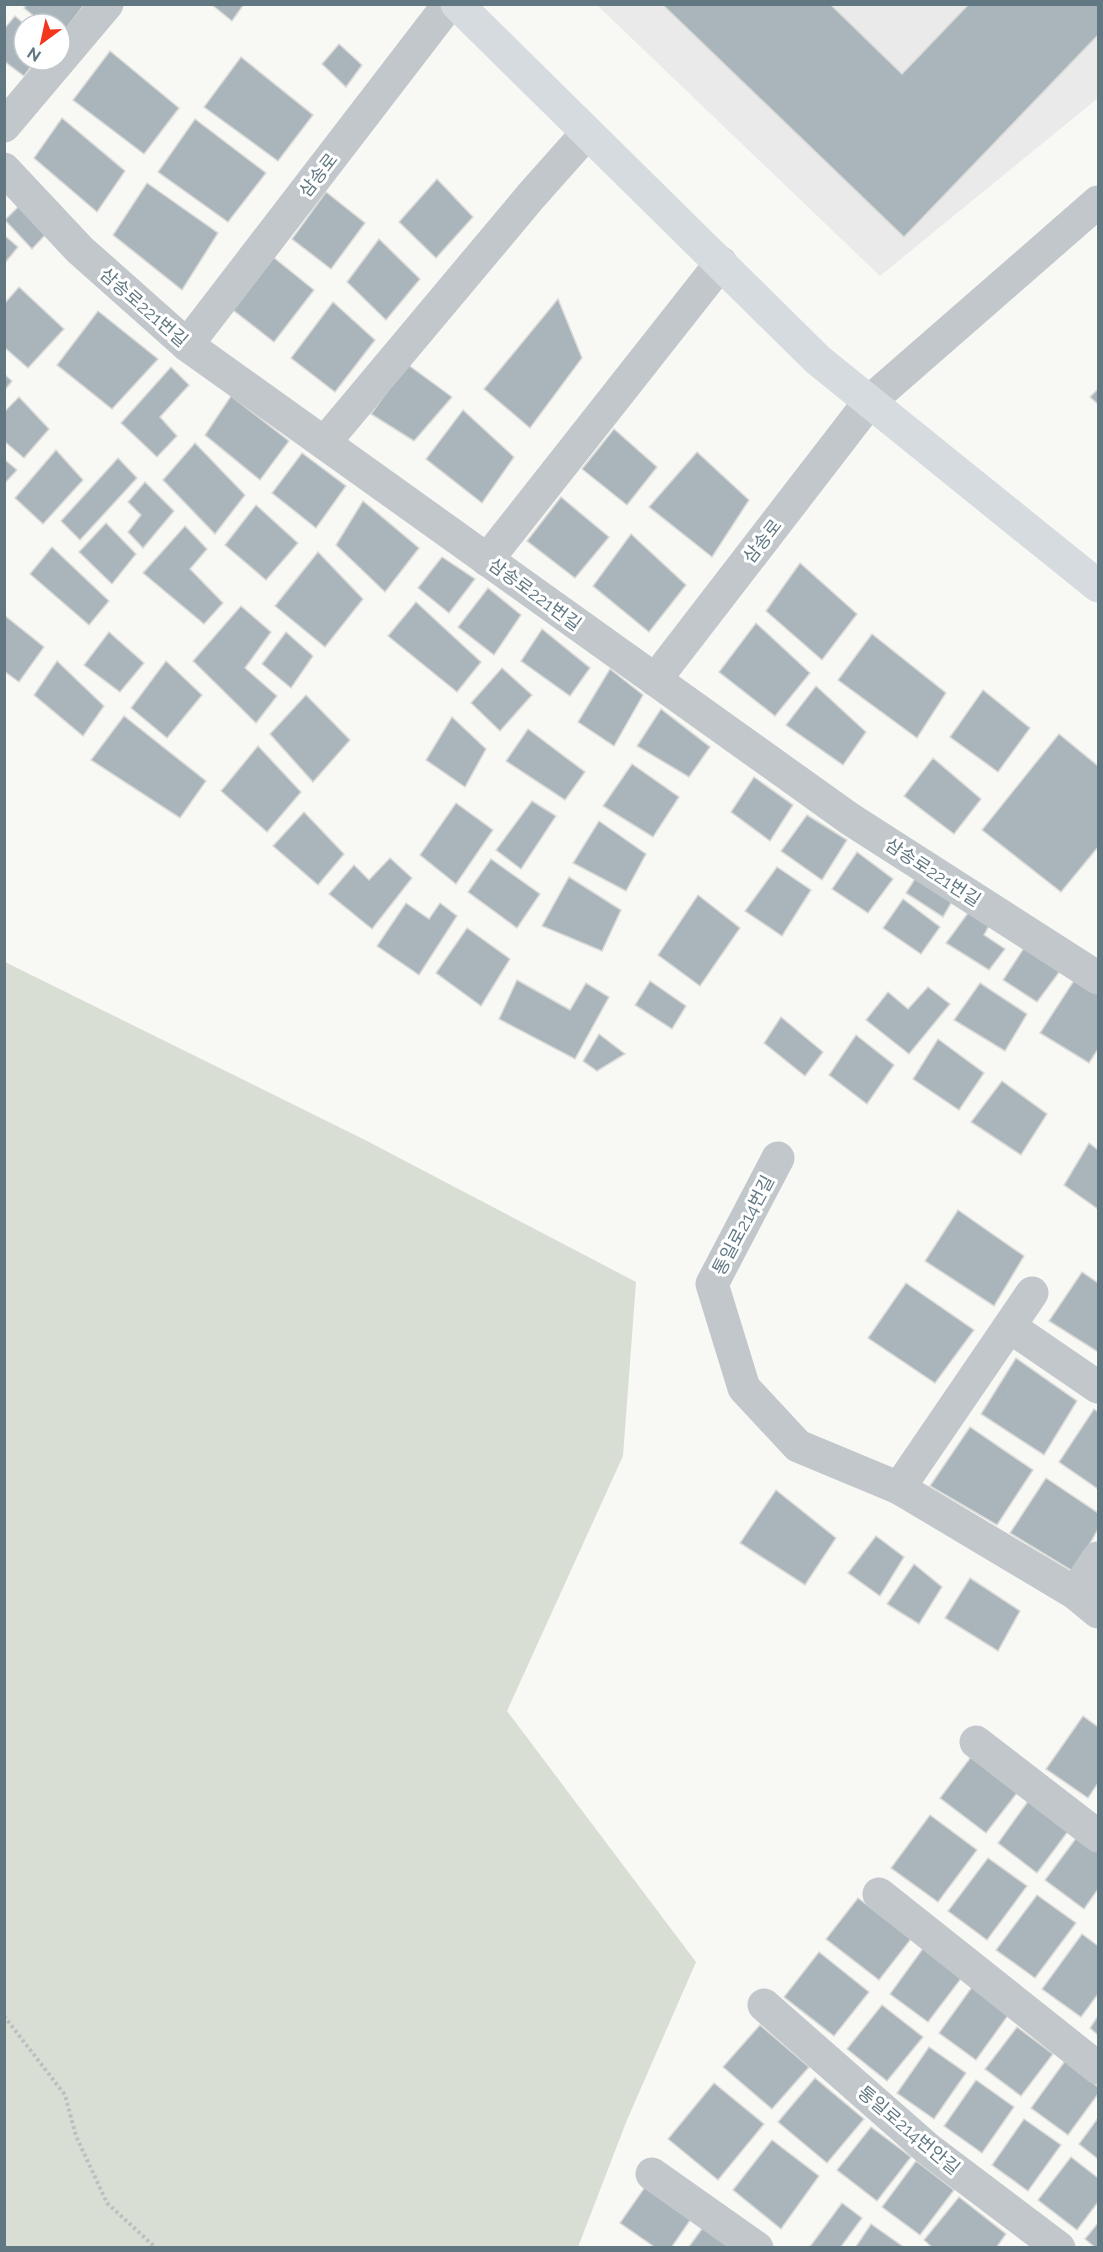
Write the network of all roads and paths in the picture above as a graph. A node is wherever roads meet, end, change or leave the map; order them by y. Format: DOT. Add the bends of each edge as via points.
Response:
graph roads {
  1 [pos="107,4"];
  2 [pos="449,4"];
  3 [pos="457,4"];
  4 [pos="4,126"];
  5 [pos="587,133"];
  6 [pos="8,181"];
  7 [pos="1098,202"];
  8 [pos="721,263"];
  9 [pos="187,345"];
  10 [pos="870,401"];
  11 [pos="325,442"];
  12 [pos="487,560"];
  13 [pos="1098,586"];
  14 [pos="655,680"];
  15 [pos="1098,978"];
  16 [pos="778,1158"];
  17 [pos="1032,1293"];
  18 [pos="1010,1327"];
  19 [pos="1098,1387"];
  20 [pos="899,1488"];
  21 [pos="1098,1558"];
  22 [pos="1087,1603"];
  23 [pos="976,1742"];
  24 [pos="1098,1836"];
  25 [pos="879,1894"];
  26 [pos="764,2005"];
  27 [pos="4,2016"];
  28 [pos="1098,2068"];
  29 [pos="652,2174"];
  30 [pos="156,2247"];
  31 [pos="757,2247"];
  32 [pos="1059,2247"];
  1 -- 4 [label="street"];
  2 -- 9 [label="street, 삼송로"];
  3 -- 5 [label="main road"];
  5 -- 8 [label="main road"];
  5 -- 11 [label="street"];
  6 -- 9 [label="street, 삼송로221번길"];
  7 -- 10 [label="street, 삼송로"];
  8 -- 10 [label="main road" via="818,360"];
  8 -- 12 [label="street"];
  9 -- 11 [label="street, 삼송로221번길"];
  10 -- 13 [label="main road"];
  10 -- 14 [label="street, 삼송로"];
  11 -- 12 [label="street, 삼송로221번길"];
  12 -- 14 [label="street, 삼송로221번길"];
  14 -- 15 [label="street, 삼송로221번길" via="850,819"];
  16 -- 20 [label="street, 통일로214번길" via="712,1284 744,1388 798,1446"];
  17 -- 18 [label="street"];
  18 -- 19 [label="street"];
  18 -- 20 [label="street"];
  20 -- 22 [label="street, 통일로214번길"];
  21 -- 22 [label="street"];
  23 -- 24 [label="street"];
  25 -- 28 [label="street"];
  26 -- 32 [label="street, 통일로214번안길" via="928,2149"];
  27 -- 30 [label="path" via="65,2094 76,2136 107,2203"];
  29 -- 31 [label="street"];
}
